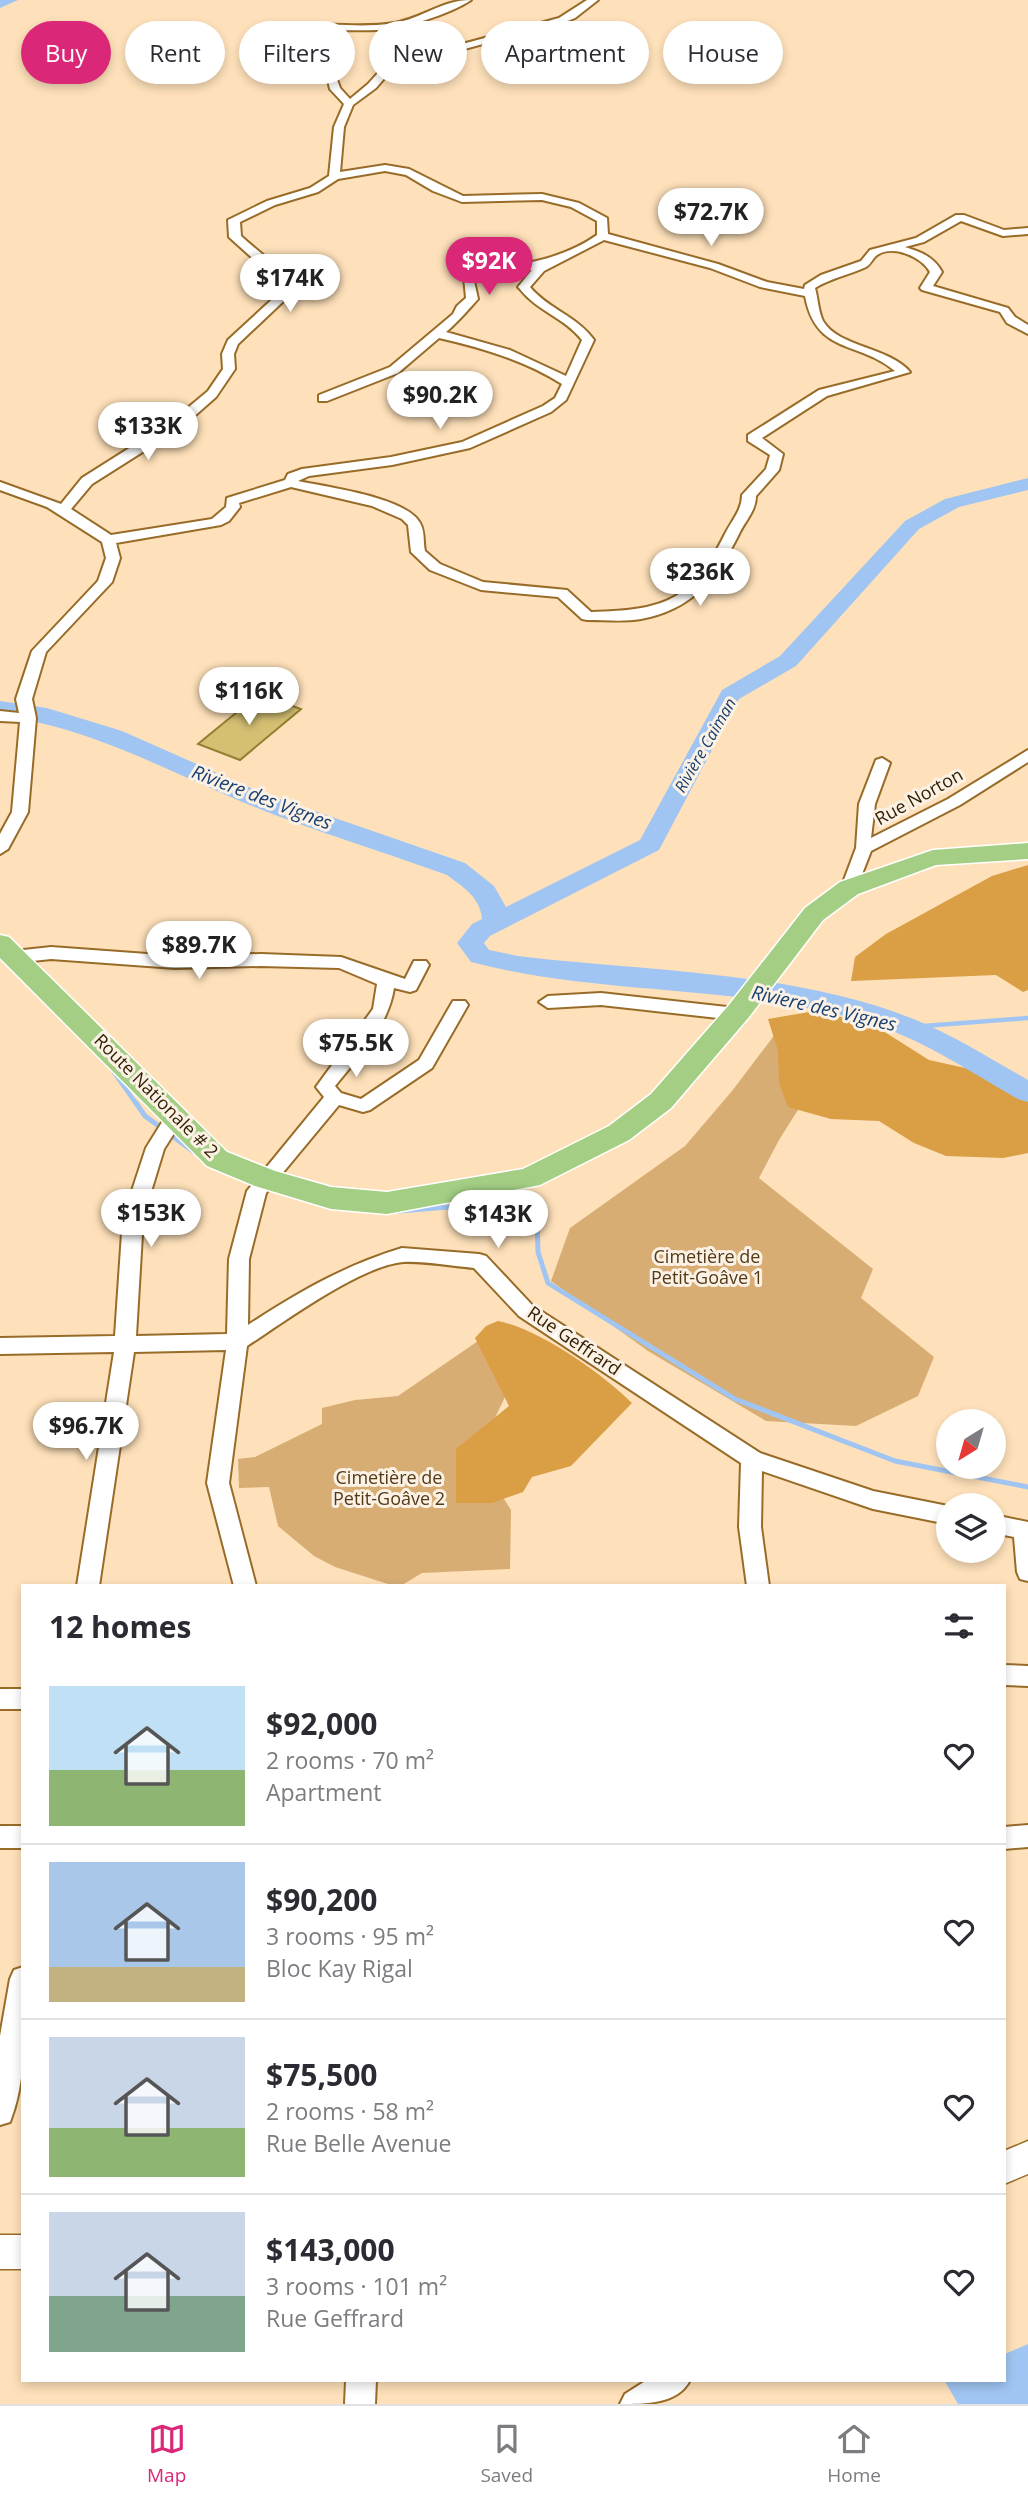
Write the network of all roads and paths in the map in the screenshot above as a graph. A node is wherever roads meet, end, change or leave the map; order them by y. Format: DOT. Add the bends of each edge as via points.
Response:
graph roads {
  1 [pos="466,0"];
  2 [pos="593,0"];
  3 [pos="349,104"];
  4 [pos="334,177"];
  5 [pos="1028,231"];
  6 [pos="602,236"];
  7 [pos="893,247"];
  8 [pos="542,265"];
  9 [pos="811,294"];
  10 [pos="1028,330"];
  11 [pos="438,334"];
  12 [pos="569,383"];
  13 [pos="323,398"];
  14 [pos="290,483"];
  15 [pos="0,486"];
  16 [pos="63,510"];
  17 [pos="108,540"];
  18 [pos="23,699"];
  19 [pos="0,716"];
  20 [pos="28,718"];
  21 [pos="1028,755"];
  22 [pos="882,763"];
  23 [pos="864,848"];
  24 [pos="0,849"];
  25 [pos="1028,851"];
  26 [pos="849,888"];
  27 [pos="7,950"];
  28 [pos="420,965"];
  29 [pos="386,981"];
  30 [pos="548,1002"];
  31 [pos="459,1005"];
  32 [pos="737,1013"];
  33 [pos="335,1097"];
  34 [pos="176,1116"];
  35 [pos="261,1185"];
  36 [pos="237,1342"];
  37 [pos="125,1345"];
  38 [pos="0,1346"];
  39 [pos="752,1459"];
  40 [pos="936,1513"];
  41 [pos="1006,1527"];
  42 [pos="1026,1531"];
  43 [pos="1028,1572"];
  44 [pos="88,1584"];
  45 [pos="244,1584"];
  46 [pos="758,1584"];
  47 [pos="1006,1675"];
  48 [pos="1028,1676"];
  49 [pos="0,1699"];
  50 [pos="21,1699"];
  51 [pos="1028,1836"];
  52 [pos="0,1837"];
  53 [pos="21,1837"];
  54 [pos="1006,1838"];
  55 [pos="21,1991"];
  56 [pos="0,2112"];
  57 [pos="1028,2157"];
  58 [pos="1006,2167"];
  59 [pos="0,2252"];
  60 [pos="21,2252"];
  61 [pos="360,2382"];
  62 [pos="672,2382"];
  63 [pos="360,2404"];
  64 [pos="635,2404"];
  1 -- 3 [label="street" via="390,27 314,25 271,43 271,52 282,61 331,73 335,89"];
  2 -- 3 [label="street" via="562,20 443,52 429,60 390,65"];
  3 -- 4 [label="street" via="339,127"];
  4 -- 6 [label="street" via="385,168 409,172 462,199 542,197 575,205 603,220"];
  4 -- 16 [label="street" via="314,190 234,220 235,237 276,273 285,295 232,343 229,369 212,394 177,424 87,481"];
  5 -- 7 [label="street" via="1003,233 960,217 920,240"];
  6 -- 8 [label="street" via="587,248"];
  6 -- 9 [label="street" via="764,285"];
  7 -- 9 [label="street" via="815,282 809,287"];
  7 -- 10 [label="street" via="934,266 936,272 926,288 1004,310"];
  8 -- 11 [label="street" via="468,279 472,299"];
  8 -- 12 [label="street" via="524,287 533,300 569,320 588,340"];
  9 -- 14 [label="street" via="816,318 826,331 904,372 823,393 753,438 778,454 772,470 749,495 749,507 720,558 685,599 640,615 587,616 562,593 503,589 435,567 418,552 414,524 405,514"];
  11 -- 12 [label="street" via="528,361"];
  11 -- 13 [label="street" via="394,370"];
  12 -- 14 [label="street" via="547,410 466,445 360,467 307,472"];
  14 -- 17 [label="street" via="232,501 233,507 216,522"];
  15 -- 16 [label="street"];
  16 -- 17 [label="street"];
  17 -- 18 [label="street" via="113,558 105,582 39,651"];
  18 -- 20 [label="street"];
  19 -- 20 [label="street"];
  20 -- 24 [label="street" via="20,812"];
  21 -- 23 [label="street, Rue Norton" via="954,802"];
  22 -- 23 [label="street" via="867,803"];
  23 -- 26 [label="street, Rue Norton"];
  25 -- 26 [label="main road" via="933,858"];
  26 -- 32 [label="main road, Route Nationale # 2" via="814,914"];
  27 -- 29 [label="street" via="175,962 341,963"];
  27 -- 34 [label="main road, Route Nationale # 2"];
  28 -- 29 [label="street" via="410,986"];
  29 -- 33 [label="street" via="382,1009 325,1087"];
  30 -- 32 [label="street" via="601,999"];
  31 -- 33 [label="street" via="426,1064 363,1106"];
  32 -- 35 [label="main road, Route Nationale # 2" via="661,1101 619,1133 530,1178 387,1203"];
  33 -- 35 [label="street"];
  34 -- 35 [label="main road, Route Nationale # 2" via="217,1159"];
  34 -- 37 [label="street" via="155,1148 133,1218"];
  35 -- 36 [label="street" via="239,1259"];
  36 -- 37 [label="street"];
  36 -- 39 [label="street, Rue Geffrard" via="319,1289 365,1267 402,1255 479,1261 526,1311"];
  36 -- 45 [label="street" via="218,1483"];
  37 -- 38 [label="street"];
  37 -- 44 [label="street"];
  39 -- 40 [label="street, Rue Geffrard" via="873,1500"];
  39 -- 46 [label="street" via="750,1527"];
  41 -- 42 [label="street"];
  42 -- 43 [label="street"];
  47 -- 48 [label="street"];
  49 -- 50 [label="street"];
  51 -- 54 [label="street"];
  52 -- 53 [label="street"];
  55 -- 56 [label="street"];
  57 -- 58 [label="street"];
  59 -- 60 [label="street"];
  61 -- 63 [label="street"];
  62 -- 64 [label="street"];
}
